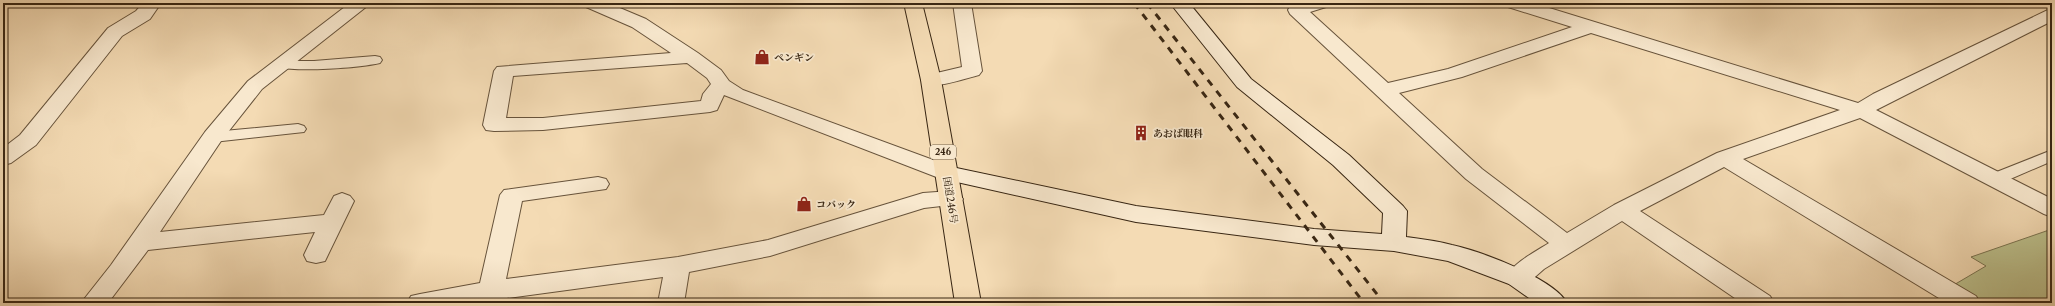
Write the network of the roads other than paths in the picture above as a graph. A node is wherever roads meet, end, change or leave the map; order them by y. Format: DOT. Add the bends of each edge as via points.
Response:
graph roads {
  1 [pos="152,3"];
  2 [pos="362,3"];
  3 [pos="592,3"];
  4 [pos="913,3"];
  5 [pos="962,3"];
  6 [pos="1179,3"];
  7 [pos="1320,3"];
  8 [pos="1514,3"];
  9 [pos="2052,14"];
  10 [pos="1590,27"];
  11 [pos="690,57"];
  12 [pos="375,60"];
  13 [pos="283,64"];
  14 [pos="931,80"];
  15 [pos="72,85"];
  16 [pos="722,85"];
  17 [pos="47,88"];
  18 [pos="1385,90"];
  19 [pos="1861,110"];
  20 [pos="298,129"];
  21 [pos="213,137"];
  22 [pos="2052,156"];
  23 [pos="3,158"];
  24 [pos="1725,158"];
  25 [pos="947,173"];
  26 [pos="1995,179"];
  27 [pos="598,184"];
  28 [pos="951,199"];
  29 [pos="342,201"];
  30 [pos="2052,209"];
  31 [pos="1622,210"];
  32 [pos="331,222"];
  33 [pos="141,242"];
  34 [pos="1394,243"];
  35 [pos="1566,244"];
  36 [pos="316,255"];
  37 [pos="678,266"];
  38 [pos="1518,278"];
  39 [pos="491,290"];
  40 [pos="94,303"];
  41 [pos="420,303"];
  42 [pos="671,303"];
  43 [pos="968,303"];
  44 [pos="1554,303"];
  45 [pos="1761,303"];
  46 [pos="1967,303"];
  1 -- 15 [label="street" via="143,15 115,32"];
  2 -- 13 [label="street"];
  3 -- 11 [label="street" via="639,23"];
  4 -- 14 [label="highway, 国道246号 / 246"];
  5 -- 14 [label="street" via="972,71"];
  6 -- 34 [label="street" via="1244,83 1341,160 1395,211"];
  7 -- 18 [label="street" via="1297,10"];
  8 -- 10 [label="street"];
  9 -- 19 [label="street" via="1880,98"];
  10 -- 18 [label="street" via="1454,74"];
  10 -- 19 [label="street"];
  11 -- 16 [label="street" via="714,74"];
  11 -- 16 [label="street" via="504,70 494,125 543,124 710,106 713,94"];
  12 -- 13 [label="lane" via="314,65"];
  13 -- 21 [label="street" via="255,85"];
  14 -- 25 [label="highway, 国道246号 / 246"];
  15 -- 17 [label="street"];
  15 -- 23 [label="street" via="28,140"];
  16 -- 25 [label="street" via="736,94"];
  18 -- 35 [label="street" via="1474,174"];
  19 -- 24 [label="street"];
  19 -- 26 [label="street"];
  20 -- 21 [label="lane"];
  21 -- 33 [label="street"];
  22 -- 26 [label="lane"];
  24 -- 31 [label="street"];
  24 -- 46 [label="street"];
  25 -- 28 [label="highway, 国道246号 / 246"];
  25 -- 34 [label="street" via="1136,214 1314,237"];
  26 -- 30 [label="street"];
  27 -- 39 [label="street" via="514,187"];
  28 -- 37 [label="street" via="923,201 770,248"];
  28 -- 43 [label="highway, 国道246号 / 246"];
  29 -- 32 [label="street"];
  31 -- 35 [label="street"];
  31 -- 45 [label="street"];
  32 -- 33 [label="street"];
  32 -- 36 [label="street"];
  33 -- 40 [label="street"];
  34 -- 38 [label="street" via="1452,253"];
  35 -- 38 [label="street" via="1535,263"];
  37 -- 39 [label="street"];
  37 -- 42 [label="street"];
  38 -- 44 [label="street"];
  39 -- 41 [label="street"];
}
